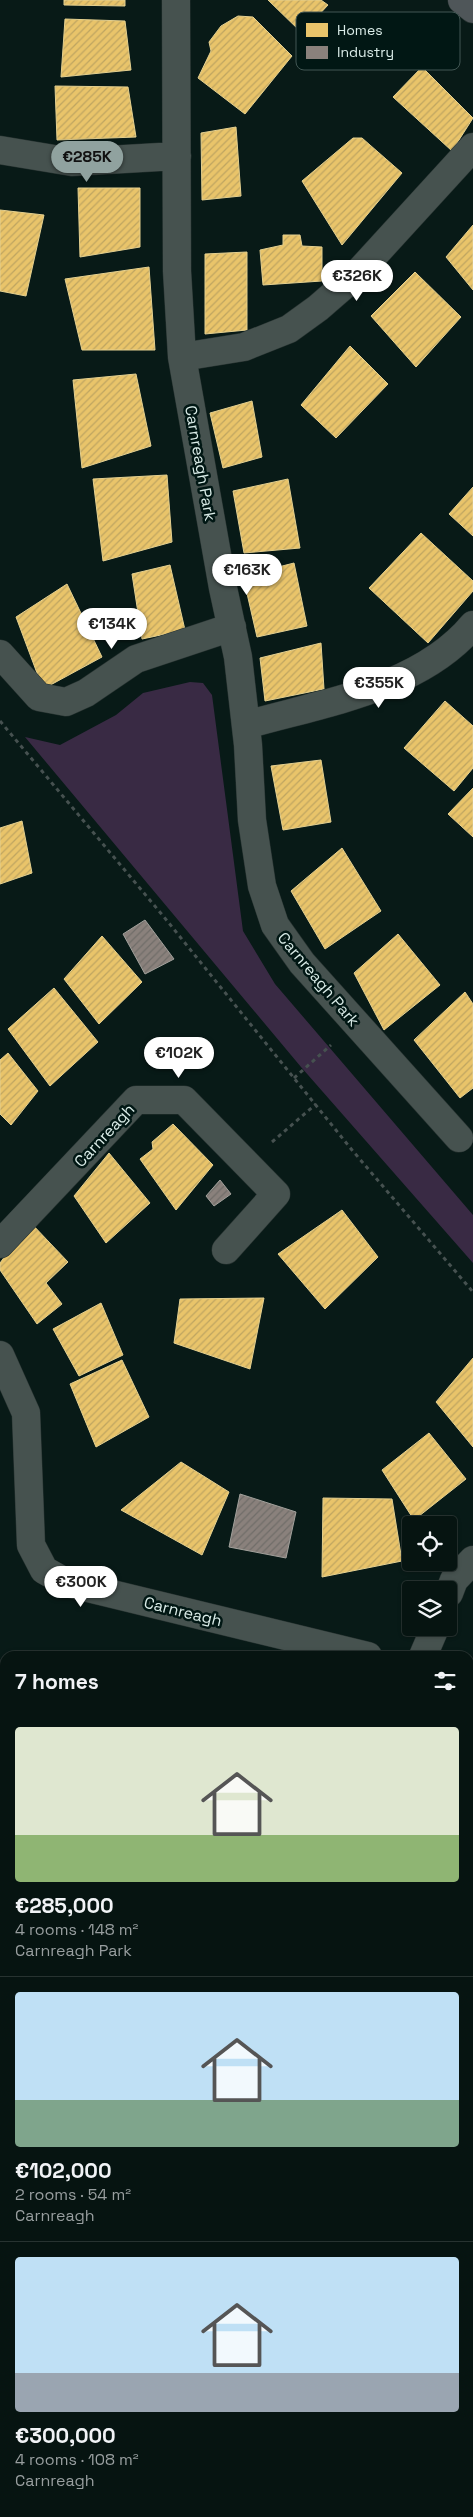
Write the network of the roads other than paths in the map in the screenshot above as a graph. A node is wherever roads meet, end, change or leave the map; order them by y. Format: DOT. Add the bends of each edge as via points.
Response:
graph roads {
  1 [pos="176,0"];
  2 [pos="462,0"];
  3 [pos="473,9"];
  4 [pos="473,147"];
  5 [pos="0,150"];
  6 [pos="177,156"];
  7 [pos="182,357"];
  8 [pos="232,627"];
  9 [pos="470,634"];
  10 [pos="0,654"];
  11 [pos="246,726"];
  12 [pos="459,1138"];
  13 [pos="0,1244"];
  14 [pos="226,1250"];
  15 [pos="0,1355"];
  16 [pos="473,1560"];
  17 [pos="454,1581"];
  18 [pos="432,1636"];
  19 [pos="347,1651"];
  20 [pos="425,1651"];
  1 -- 6 [label="street, Carnreagh Park"];
  2 -- 3 [label="main road"];
  4 -- 7 [label="street" via="356,275 318,308 288,329 244,347"];
  5 -- 6 [label="street" via="72,162"];
  6 -- 7 [label="street, Carnreagh Park" via="177,271"];
  7 -- 8 [label="street, Carnreagh Park"];
  8 -- 10 [label="street" via="136,659 86,693 66,702 39,697"];
  8 -- 11 [label="street, Carnreagh Park"];
  9 -- 11 [label="street" via="389,684"];
  11 -- 12 [label="street, Carnreagh Park" via="252,820 262,886 275,925 302,963"];
  13 -- 14 [label="street, Carnreagh" via="136,1100 184,1100 276,1194"];
  15 -- 19 [label="street, Carnreagh" via="26,1413 31,1545 44,1570 66,1583"];
  16 -- 17 [label="street"];
  18 -- 20 [label="street"];
}
